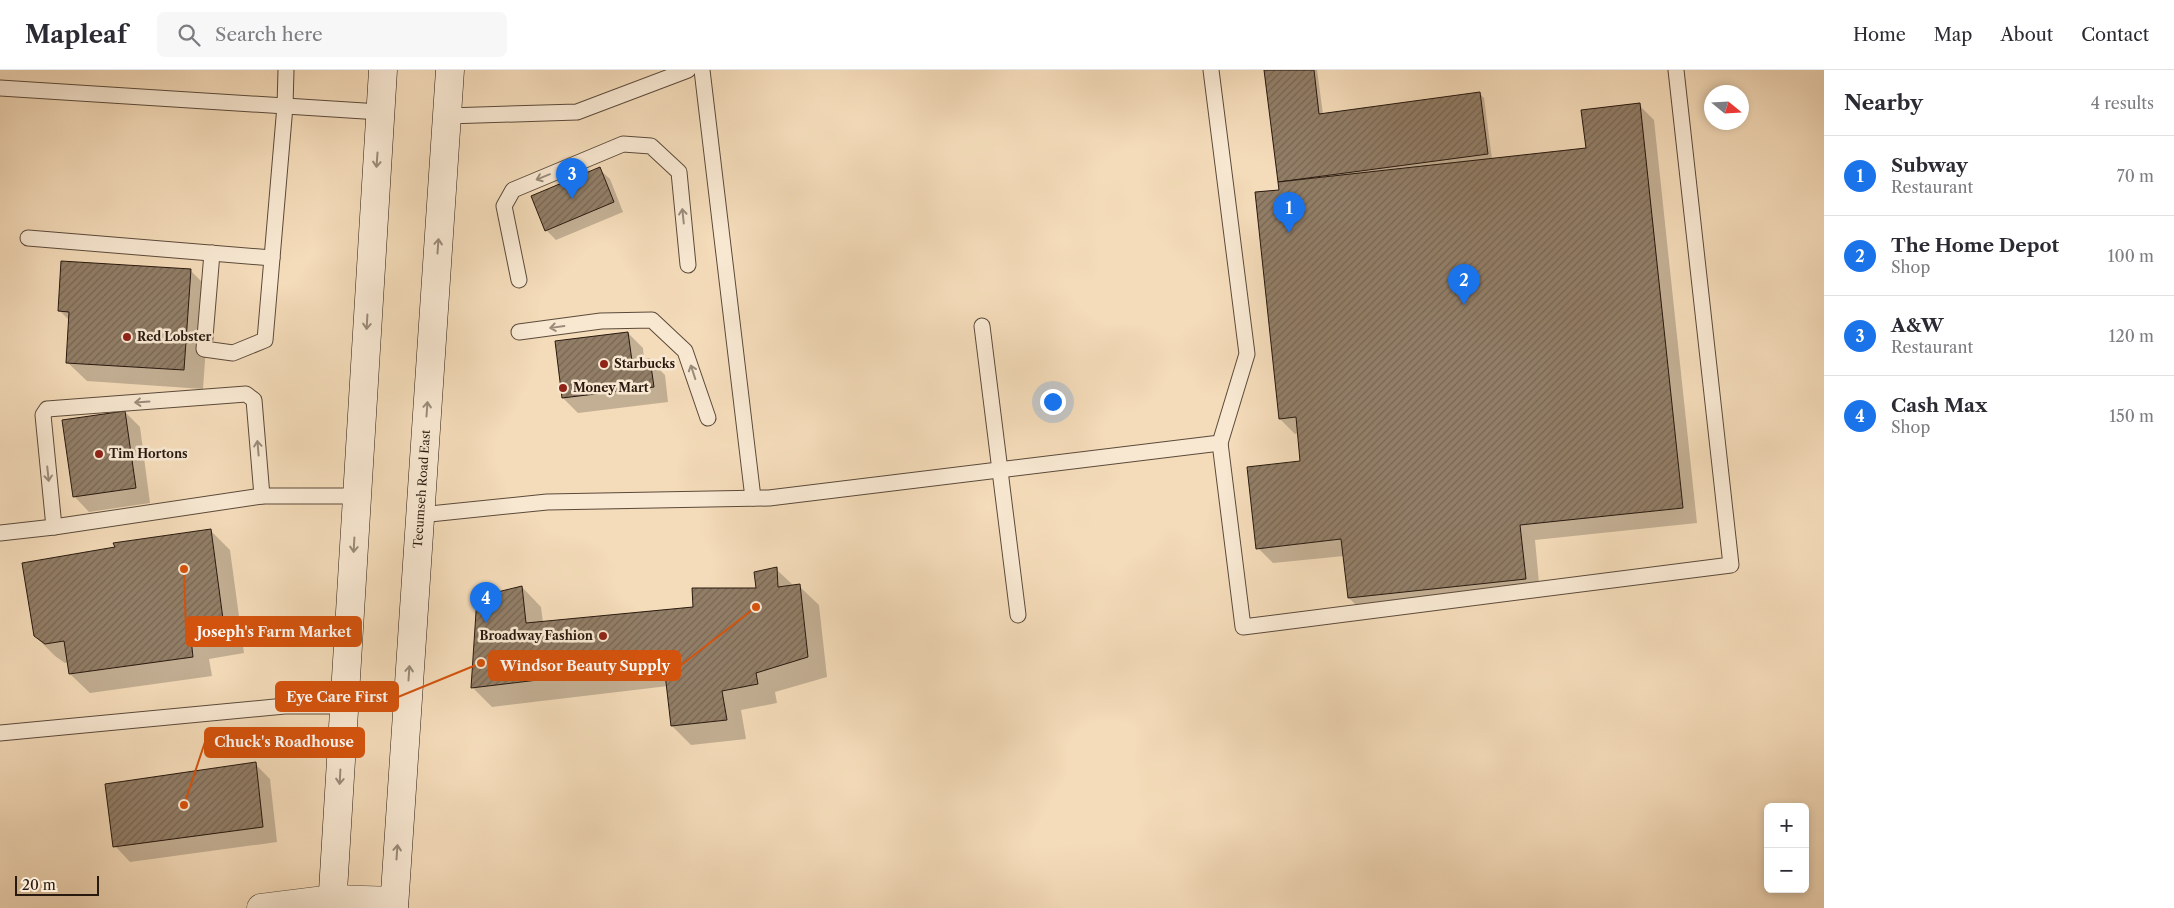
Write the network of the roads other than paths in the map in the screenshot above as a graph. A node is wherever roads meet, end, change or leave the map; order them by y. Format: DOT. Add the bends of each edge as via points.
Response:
graph roads {
  1 [pos="286,70"];
  2 [pos="383,70"];
  3 [pos="450,70"];
  4 [pos="688,70"];
  5 [pos="702,70"];
  6 [pos="1210,70"];
  7 [pos="1676,70"];
  8 [pos="0,88"];
  9 [pos="285,106"];
  10 [pos="380,112"];
  11 [pos="447,116"];
  12 [pos="28,238"];
  13 [pos="212,253"];
  14 [pos="272,258"];
  15 [pos="688,265"];
  16 [pos="520,280"];
  17 [pos="982,326"];
  18 [pos="519,332"];
  19 [pos="708,418"];
  20 [pos="1220,443"];
  21 [pos="1000,470"];
  22 [pos="262,496"];
  23 [pos="357,496"];
  24 [pos="753,498"];
  25 [pos="420,515"];
  26 [pos="54,527"];
  27 [pos="0,533"];
  28 [pos="1018,615"];
  29 [pos="344,706"];
  30 [pos="0,733"];
  31 [pos="333,904"];
  32 [pos="394,904"];
  33 [pos="261,908"];
  1 -- 9 [label="lane"];
  2 -- 10 [label="main road"];
  3 -- 11 [label="main road, Tecumseh Road East"];
  4 -- 11 [label="lane" via="577,112"];
  5 -- 24 [label="lane"];
  6 -- 20 [label="lane" via="1247,354"];
  7 -- 20 [label="lane" via="1731,565 1243,627"];
  8 -- 9 [label="lane"];
  9 -- 10 [label="lane"];
  9 -- 14 [label="lane"];
  10 -- 23 [label="main road, one-way"];
  25 -- 11 [label="main road, Tecumseh Road East, one-way"];
  12 -- 13 [label="lane"];
  13 -- 14 [label="lane"];
  13 -- 14 [label="lane" via="204,349 232,353 265,340"];
  15 -- 16 [label="lane, one-way" via="678,172 651,146 623,144 513,190 504,206"];
  17 -- 21 [label="lane"];
  19 -- 18 [label="lane, one-way" via="686,350 652,320 601,321"];
  20 -- 21 [label="lane"];
  21 -- 24 [label="lane"];
  21 -- 28 [label="lane"];
  22 -- 23 [label="lane"];
  22 -- 26 [label="lane"];
  22 -- 26 [label="lane, one-way" via="254,400 246,394 47,409 42,415"];
  23 -- 29 [label="main road, one-way"];
  24 -- 25 [label="lane" via="547,502"];
  32 -- 25 [label="main road, Tecumseh Road East, one-way"];
  26 -- 27 [label="lane"];
  29 -- 30 [label="lane" via="285,706"];
  29 -- 31 [label="main road, one-way"];
  31 -- 32 [label="main road"];
  31 -- 33 [label="main road"];
}
